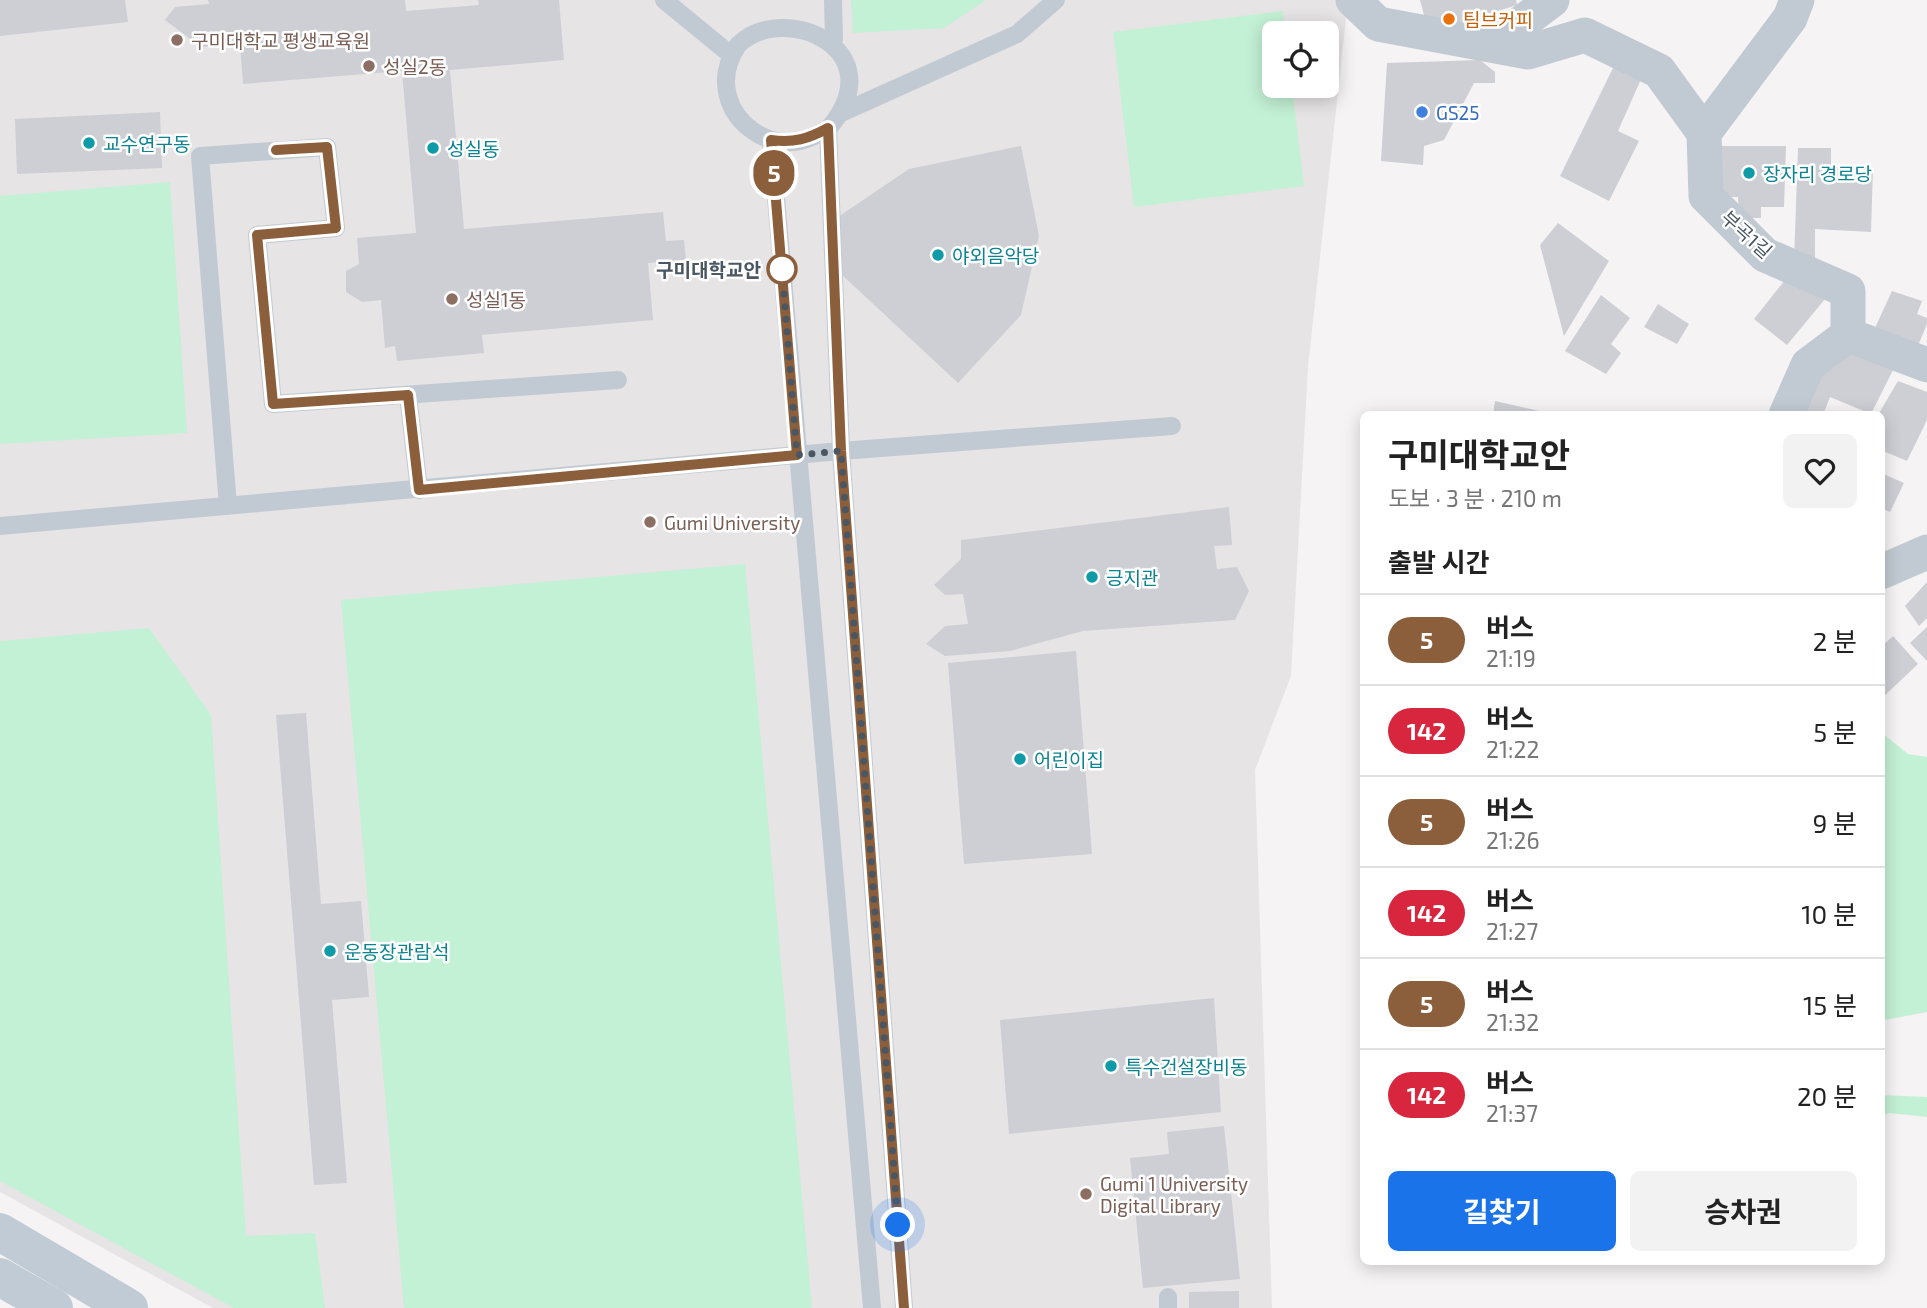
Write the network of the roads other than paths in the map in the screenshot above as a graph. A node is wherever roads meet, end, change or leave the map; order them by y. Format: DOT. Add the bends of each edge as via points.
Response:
graph roads {
  1 [pos="664,0"];
  2 [pos="833,0"];
  3 [pos="1056,0"];
  4 [pos="1353,0"];
  5 [pos="1552,0"];
  6 [pos="1797,0"];
  7 [pos="834,39"];
  8 [pos="1492,45"];
  9 [pos="731,55"];
  10 [pos="841,113"];
  11 [pos="828,128"];
  12 [pos="1704,133"];
  13 [pos="771,140"];
  14 [pos="1848,335"];
  15 [pos="1927,365"];
  16 [pos="618,380"];
  17 [pos="408,395"];
  18 [pos="1788,411"];
  19 [pos="1172,426"];
  20 [pos="841,451"];
  21 [pos="797,455"];
  22 [pos="419,490"];
  23 [pos="228,506"];
  24 [pos="0,526"];
  25 [pos="1927,552"];
  26 [pos="1885,570"];
  27 [pos="0,1232"];
  28 [pos="0,1277"];
  29 [pos="54,1308"];
  30 [pos="129,1308"];
  31 [pos="872,1308"];
  32 [pos="904,1308"];
  1 -- 9 [label="lane"];
  2 -- 7 [label="lane"];
  3 -- 10 [label="lane" via="1017,34"];
  4 -- 8 [label="street" via="1378,24"];
  5 -- 8 [label="street"];
  6 -- 12 [label="street" via="1790,18"];
  7 -- 9 [label="lane" via="800,20 780,20 760,25"];
  7 -- 10 [label="lane" via="850,75"];
  8 -- 12 [label="street" via="1528,52 1585,34 1658,71"];
  9 -- 13 [label="lane" via="728,97 737,116 752,131"];
  10 -- 11 [label="lane"];
  11 -- 13 [label="lane" via="791,142"];
  11 -- 20 [label="lane"];
  12 -- 14 [label="street, 부곡1길" via="1706,196 1765,255 1848,291"];
  13 -- 21 [label="lane"];
  14 -- 15 [label="street"];
  14 -- 18 [label="street" via="1808,365"];
  16 -- 17 [label="lane"];
  17 -- 22 [label="lane"];
  17 -- 23 [label="lane" via="273,404 257,235 336,228 327,147 200,156"];
  19 -- 20 [label="lane"];
  20 -- 21 [label="lane"];
  20 -- 32 [label="lane"];
  21 -- 22 [label="lane"];
  21 -- 31 [label="lane"];
  22 -- 23 [label="lane"];
  23 -- 24 [label="lane"];
  25 -- 26 [label="street"];
  27 -- 30 [label="main road"];
  28 -- 29 [label="main road"];
}
